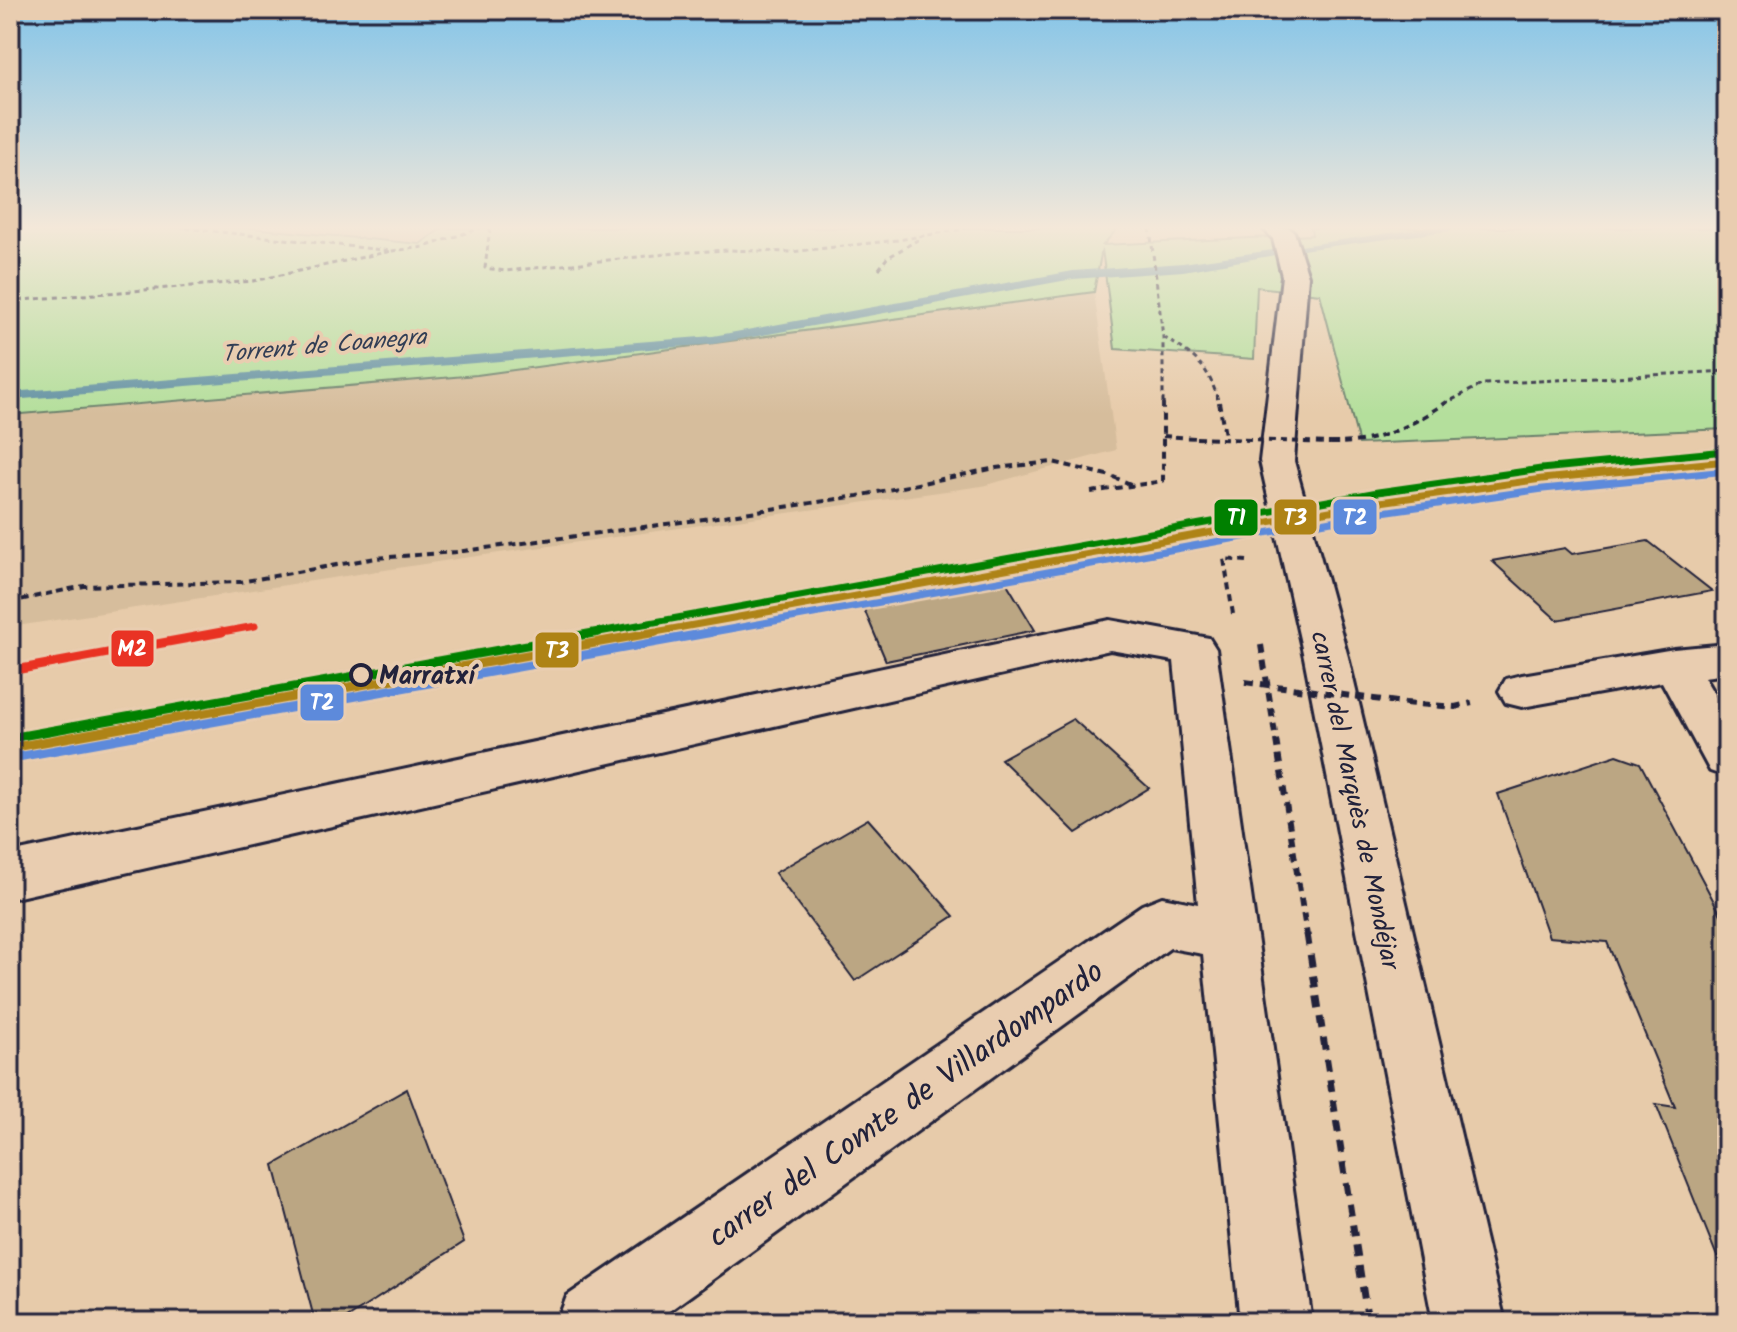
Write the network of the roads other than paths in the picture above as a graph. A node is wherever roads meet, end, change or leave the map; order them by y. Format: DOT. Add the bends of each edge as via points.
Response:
graph roads {
  1 [pos="1283,290"];
  2 [pos="1727,659"];
  3 [pos="1674,664"];
  4 [pos="1522,691"];
  5 [pos="1727,758"];
  6 [pos="10,876"];
  7 [pos="1227,934"];
  8 [pos="593,1322"];
  9 [pos="1276,1322"];
  10 [pos="1469,1322"];
  1 -- 10 [label="street, carrer del Marquès de Mondéjar" via="1277,461 1326,657"];
  2 -- 3 [label="street"];
  3 -- 4 [label="street"];
  3 -- 5 [label="street"];
  6 -- 7 [label="street" via="1110,635 1194,649"];
  7 -- 8 [label="street, carrer del Comte de Villardompardo" via="1162,922"];
  7 -- 9 [label="street"];
}
